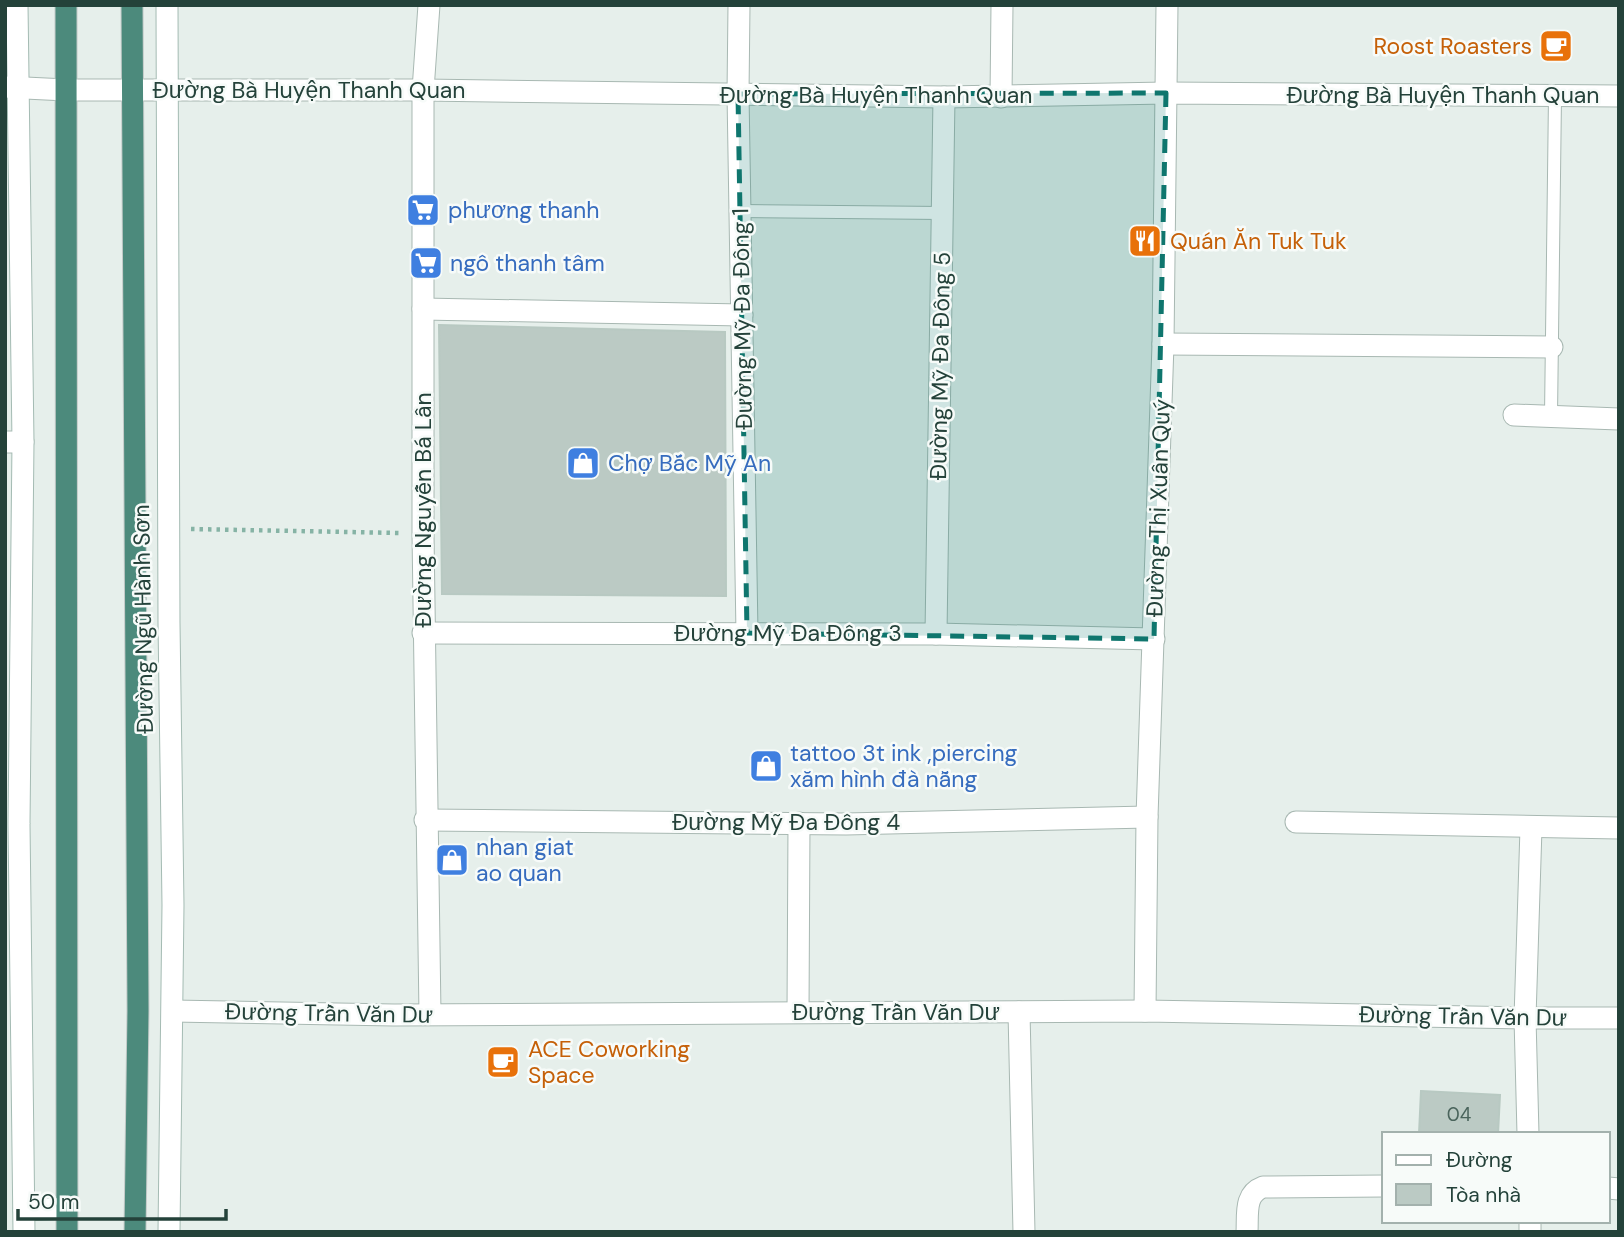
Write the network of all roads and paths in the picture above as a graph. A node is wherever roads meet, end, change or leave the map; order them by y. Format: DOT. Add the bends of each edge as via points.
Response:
graph roads {
  1 [pos="65,5"];
  2 [pos="132,5"];
  3 [pos="167,5"];
  4 [pos="429,5"];
  5 [pos="739,5"];
  6 [pos="1002,5"];
  7 [pos="1167,5"];
  8 [pos="17,10"];
  9 [pos="11,88"];
  10 [pos="66,90"];
  11 [pos="132,90"];
  12 [pos="168,90"];
  13 [pos="423,90"];
  14 [pos="1166,93"];
  15 [pos="738,94"];
  16 [pos="1555,96"];
  17 [pos="1619,96"];
  18 [pos="944,97"];
  19 [pos="1002,97"];
  20 [pos="740,211"];
  21 [pos="942,213"];
  22 [pos="423,309"];
  23 [pos="742,315"];
  24 [pos="1163,344"];
  25 [pos="1552,347"];
  26 [pos="1514,415"];
  27 [pos="1551,416"];
  28 [pos="1619,419"];
  29 [pos="14,442"];
  30 [pos="169,528"];
  31 [pos="423,534"];
  32 [pos="423,633"];
  33 [pos="747,633"];
  34 [pos="936,634"];
  35 [pos="1154,639"];
  36 [pos="13,772"];
  37 [pos="1147,817"];
  38 [pos="425,820"];
  39 [pos="1296,822"];
  40 [pos="12,823"];
  41 [pos="799,823"];
  42 [pos="1531,828"];
  43 [pos="1619,828"];
  44 [pos="173,1011"];
  45 [pos="1145,1011"];
  46 [pos="798,1012"];
  47 [pos="1019,1012"];
  48 [pos="430,1014"];
  49 [pos="1619,1017"];
  50 [pos="1525,1018"];
  51 [pos="1528,1132"];
  52 [pos="1382,1186"];
  53 [pos="67,1208"];
  54 [pos="24,1221"];
  55 [pos="67,1232"];
  56 [pos="135,1232"];
  57 [pos="169,1232"];
  58 [pos="1024,1232"];
  59 [pos="1247,1232"];
  1 -- 10 [label="highway"];
  2 -- 11 [label="highway, Đường Ngũ Hành Sơn"];
  3 -- 12 [label="street, Đường Ngũ Hành Sơn"];
  4 -- 13 [label="street, Đường Nguyễn Bá Lân"];
  5 -- 15 [label="street, Đường Mỹ Đa Đông 1"];
  6 -- 19 [label="street"];
  7 -- 14 [label="street, Đường Thị Xuân Quý"];
  8 -- 9 [label="street"];
  9 -- 10 [label="street, Đường Bà Huyện Thanh Quan"];
  9 -- 29 [label="street"];
  10 -- 11 [label="street, Đường Bà Huyện Thanh Quan"];
  10 -- 53 [label="highway"];
  11 -- 12 [label="street, Đường Bà Huyện Thanh Quan"];
  11 -- 56 [label="highway, Đường Ngũ Hành Sơn" via="138,1011"];
  12 -- 13 [label="street, Đường Bà Huyện Thanh Quan"];
  12 -- 30 [label="street, Đường Ngũ Hành Sơn"];
  13 -- 15 [label="street, Đường Bà Huyện Thanh Quan"];
  13 -- 22 [label="street, Đường Nguyễn Bá Lân"];
  14 -- 16 [label="street, Đường Bà Huyện Thanh Quan"];
  14 -- 19 [label="street, Đường Bà Huyện Thanh Quan"];
  14 -- 24 [label="street, Đường Thị Xuân Quý"];
  15 -- 18 [label="street, Đường Bà Huyện Thanh Quan"];
  15 -- 20 [label="street, Đường Mỹ Đa Đông 1"];
  16 -- 17 [label="street, Đường Bà Huyện Thanh Quan"];
  16 -- 25 [label="lane"];
  18 -- 19 [label="street, Đường Bà Huyện Thanh Quan"];
  18 -- 21 [label="street, Đường Mỹ Đa Đông 5"];
  20 -- 21 [label="lane"];
  20 -- 23 [label="street, Đường Mỹ Đa Đông 1"];
  21 -- 34 [label="street, Đường Mỹ Đa Đông 5"];
  22 -- 23 [label="street"];
  22 -- 31 [label="street, Đường Nguyễn Bá Lân"];
  23 -- 33 [label="street, Đường Mỹ Đa Đông 1"];
  24 -- 25 [label="street"];
  24 -- 35 [label="street, Đường Thị Xuân Quý"];
  25 -- 27 [label="lane"];
  26 -- 27 [label="street"];
  27 -- 28 [label="street"];
  29 -- 36 [label="street"];
  30 -- 31 [label="path"];
  30 -- 44 [label="street, Đường Ngũ Hành Sơn"];
  31 -- 32 [label="street, Đường Nguyễn Bá Lân"];
  32 -- 33 [label="street, Đường Mỹ Đa Đông 3"];
  32 -- 38 [label="street, Đường Nguyễn Bá Lân"];
  33 -- 34 [label="street, Đường Mỹ Đa Đông 3"];
  34 -- 35 [label="street, Đường Mỹ Đa Đông 3"];
  35 -- 37 [label="street, Đường Thị Xuân Quý"];
  36 -- 40 [label="street"];
  37 -- 41 [label="street, Đường Mỹ Đa Đông 4"];
  37 -- 45 [label="street, Đường Thị Xuân Quý"];
  38 -- 41 [label="street, Đường Mỹ Đa Đông 4"];
  38 -- 48 [label="street, Đường Nguyễn Bá Lân"];
  39 -- 42 [label="street"];
  40 -- 54 [label="street"];
  41 -- 46 [label="street"];
  42 -- 43 [label="street"];
  42 -- 50 [label="street"];
  44 -- 48 [label="street, Đường Trần Văn Dư"];
  44 -- 57 [label="street, Đường Ngũ Hành Sơn"];
  45 -- 47 [label="street, Đường Trần Văn Dư"];
  45 -- 50 [label="street, Đường Trần Văn Dư"];
  46 -- 47 [label="street, Đường Trần Văn Dư"];
  46 -- 48 [label="street, Đường Trần Văn Dư"];
  47 -- 58 [label="street"];
  49 -- 50 [label="street, Đường Trần Văn Dư"];
  50 -- 51 [label="street"];
  52 -- 59 [label="street" via="1254,1190 1249,1197"];
  53 -- 54 [label="street"];
  53 -- 55 [label="highway"];
}
